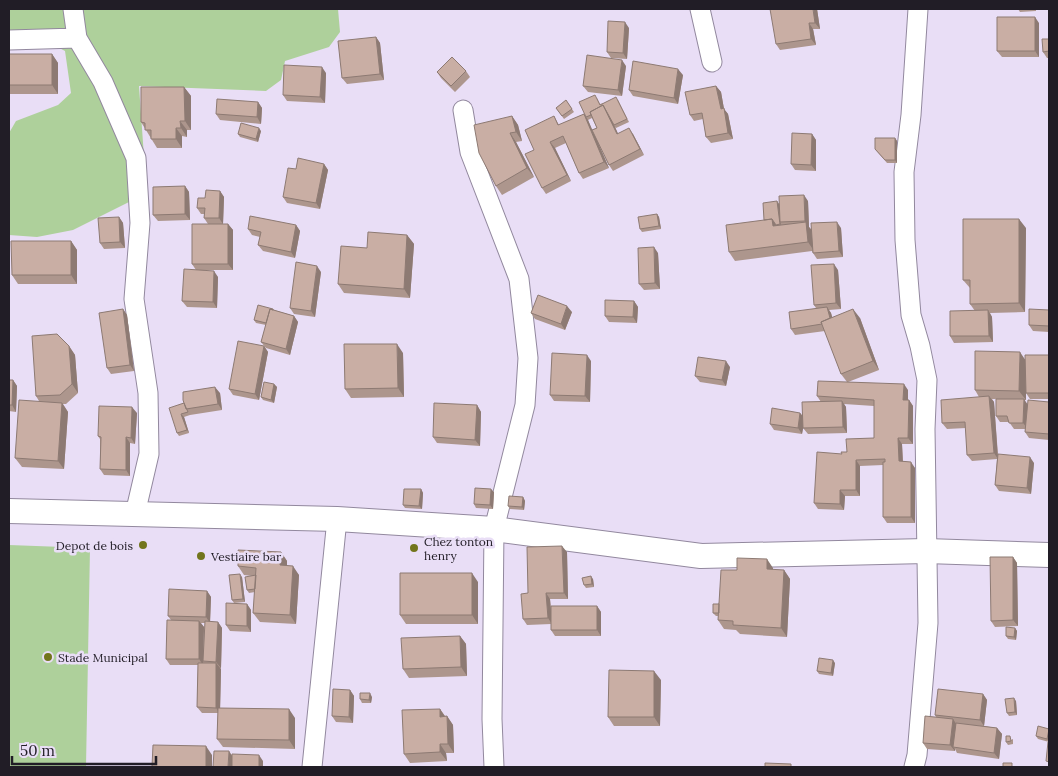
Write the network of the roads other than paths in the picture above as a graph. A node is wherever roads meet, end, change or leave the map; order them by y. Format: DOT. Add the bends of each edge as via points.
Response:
graph roads {
  1 [pos="73,9"];
  2 [pos="700,9"];
  3 [pos="918,9"];
  4 [pos="77,38"];
  5 [pos="9,40"];
  6 [pos="712,62"];
  7 [pos="463,110"];
  8 [pos="9,511"];
  9 [pos="136,514"];
  10 [pos="337,519"];
  11 [pos="494,529"];
  12 [pos="926,551"];
  13 [pos="1049,555"];
  14 [pos="312,767"];
  15 [pos="494,767"];
  16 [pos="914,767"];
  1 -- 4 [label="street"];
  2 -- 6 [label="street"];
  3 -- 12 [label="street" via="904,191 911,315 927,380"];
  4 -- 5 [label="street"];
  4 -- 9 [label="street" via="103,82 136,158 140,223 134,299 148,393 149,454"];
  7 -- 11 [label="street" via="470,152 518,279 528,358 525,405"];
  8 -- 9 [label="street"];
  9 -- 10 [label="street"];
  10 -- 11 [label="street"];
  10 -- 14 [label="street"];
  11 -- 12 [label="street" via="702,556"];
  11 -- 15 [label="street"];
  12 -- 13 [label="street"];
  12 -- 16 [label="street" via="928,624"];
}
